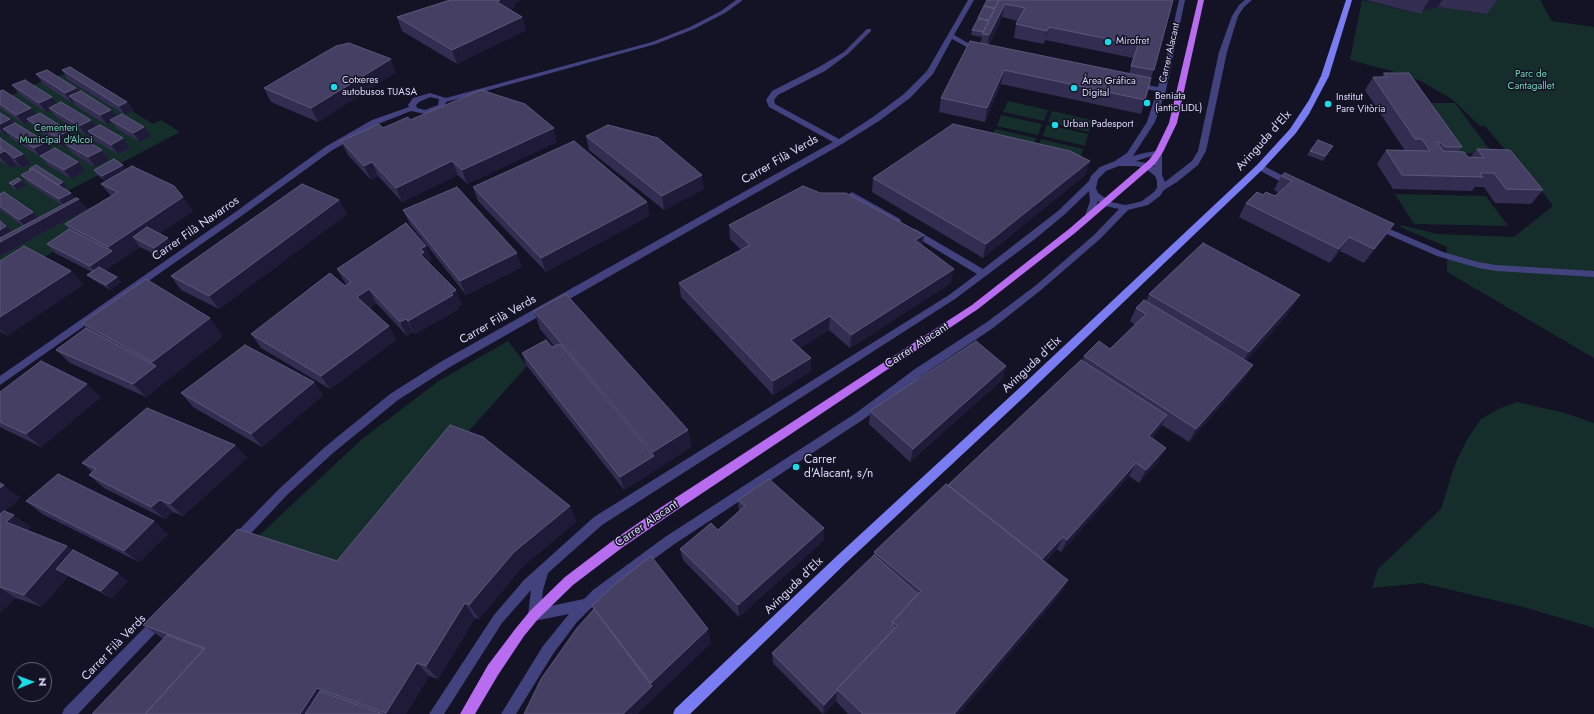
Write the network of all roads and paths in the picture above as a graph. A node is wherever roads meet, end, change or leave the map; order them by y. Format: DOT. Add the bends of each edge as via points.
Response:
graph roads {
  1 [pos="740,0"];
  2 [pos="971,0"];
  3 [pos="1182,0"];
  4 [pos="1201,0"];
  5 [pos="1249,0"];
  6 [pos="1349,0"];
  7 [pos="869,30"];
  8 [pos="951,36"];
  9 [pos="991,55"];
  10 [pos="1130,84"];
  11 [pos="1162,90"];
  12 [pos="443,101"];
  13 [pos="412,108"];
  14 [pos="839,142"];
  15 [pos="1160,152"];
  16 [pos="1122,163"];
  17 [pos="1148,166"];
  18 [pos="1260,167"];
  19 [pos="1158,175"];
  20 [pos="1093,182"];
  21 [pos="1297,187"];
  22 [pos="1161,188"];
  23 [pos="1094,194"];
  24 [pos="852,195"];
  25 [pos="1104,203"];
  26 [pos="1126,208"];
  27 [pos="1089,216"];
  28 [pos="1365,220"];
  29 [pos="984,274"];
  30 [pos="1594,274"];
  31 [pos="0,381"];
  32 [pos="228,549"];
  33 [pos="543,568"];
  34 [pos="586,604"];
  35 [pos="168,612"];
  36 [pos="534,615"];
  37 [pos="69,714"];
  38 [pos="436,714"];
  39 [pos="467,714"];
  40 [pos="508,714"];
  41 [pos="680,714"];
  1 -- 12 [label="street" via="692,28 654,44"];
  2 -- 8 [label="street, Carrer Filà Verds"];
  3 -- 11 [label="street, Carrer Alacant"];
  4 -- 15 [label="main road, Carrer Alacant" via="1173,123"];
  5 -- 22 [label="street" via="1241,6 1235,16 1223,52 1202,151 1195,163"];
  6 -- 18 [label="street, Avinguda d'Elx" via="1325,76 1313,100 1293,131"];
  7 -- 14 [label="street" via="846,53 822,69 774,93 770,100 772,105"];
  8 -- 9 [label="street"];
  8 -- 14 [label="street, Carrer Filà Verds" via="930,72 907,96"];
  10 -- 11 [label="street"];
  11 -- 16 [label="street, Carrer Alacant" via="1151,122"];
  12 -- 13 [label="street" via="438,108 430,112"];
  12 -- 13 [label="street, Carrer Filà Navarros" via="439,96 425,96 416,100"];
  13 -- 31 [label="street, Carrer Filà Navarros" via="375,122 328,149"];
  14 -- 32 [label="street, Carrer Filà Verds" via="446,364 394,397 283,492"];
  15 -- 16 [label="street"];
  15 -- 17 [label="main road, Carrer Alacant"];
  15 -- 19 [label="street"];
  16 -- 17 [label="street"];
  16 -- 20 [label="street, Carrer Alacant" via="1103,169"];
  17 -- 19 [label="street"];
  17 -- 25 [label="main road, Carrer Alacant"];
  18 -- 21 [label="street"];
  18 -- 41 [label="street, Avinguda d'Elx"];
  19 -- 22 [label="street"];
  20 -- 23 [label="street"];
  20 -- 29 [label="street, Carrer Alacant" via="1061,213"];
  22 -- 26 [label="street" via="1145,203"];
  23 -- 25 [label="street"];
  23 -- 27 [label="street"];
  24 -- 29 [label="street"];
  25 -- 26 [label="street"];
  25 -- 27 [label="main road, Carrer Alacant"];
  26 -- 27 [label="street" via="1105,209"];
  26 -- 34 [label="street, Carrer Alacant" via="1038,288 990,325 919,372 860,416 669,541"];
  27 -- 36 [label="main road, Carrer Alacant" via="961,317 612,548 569,581"];
  28 -- 30 [label="street" via="1440,254 1478,265"];
  29 -- 33 [label="street, Carrer Alacant" via="623,504 598,521"];
  33 -- 36 [label="street"];
  33 -- 38 [label="street, Carrer Alacant" via="498,619"];
  34 -- 36 [label="street, Carrer Alacant"];
  34 -- 40 [label="street, Carrer Alacant" via="548,650"];
  35 -- 37 [label="street, Carrer Filà Verds"];
  36 -- 39 [label="main road, Carrer Alacant" via="493,670"];
}
